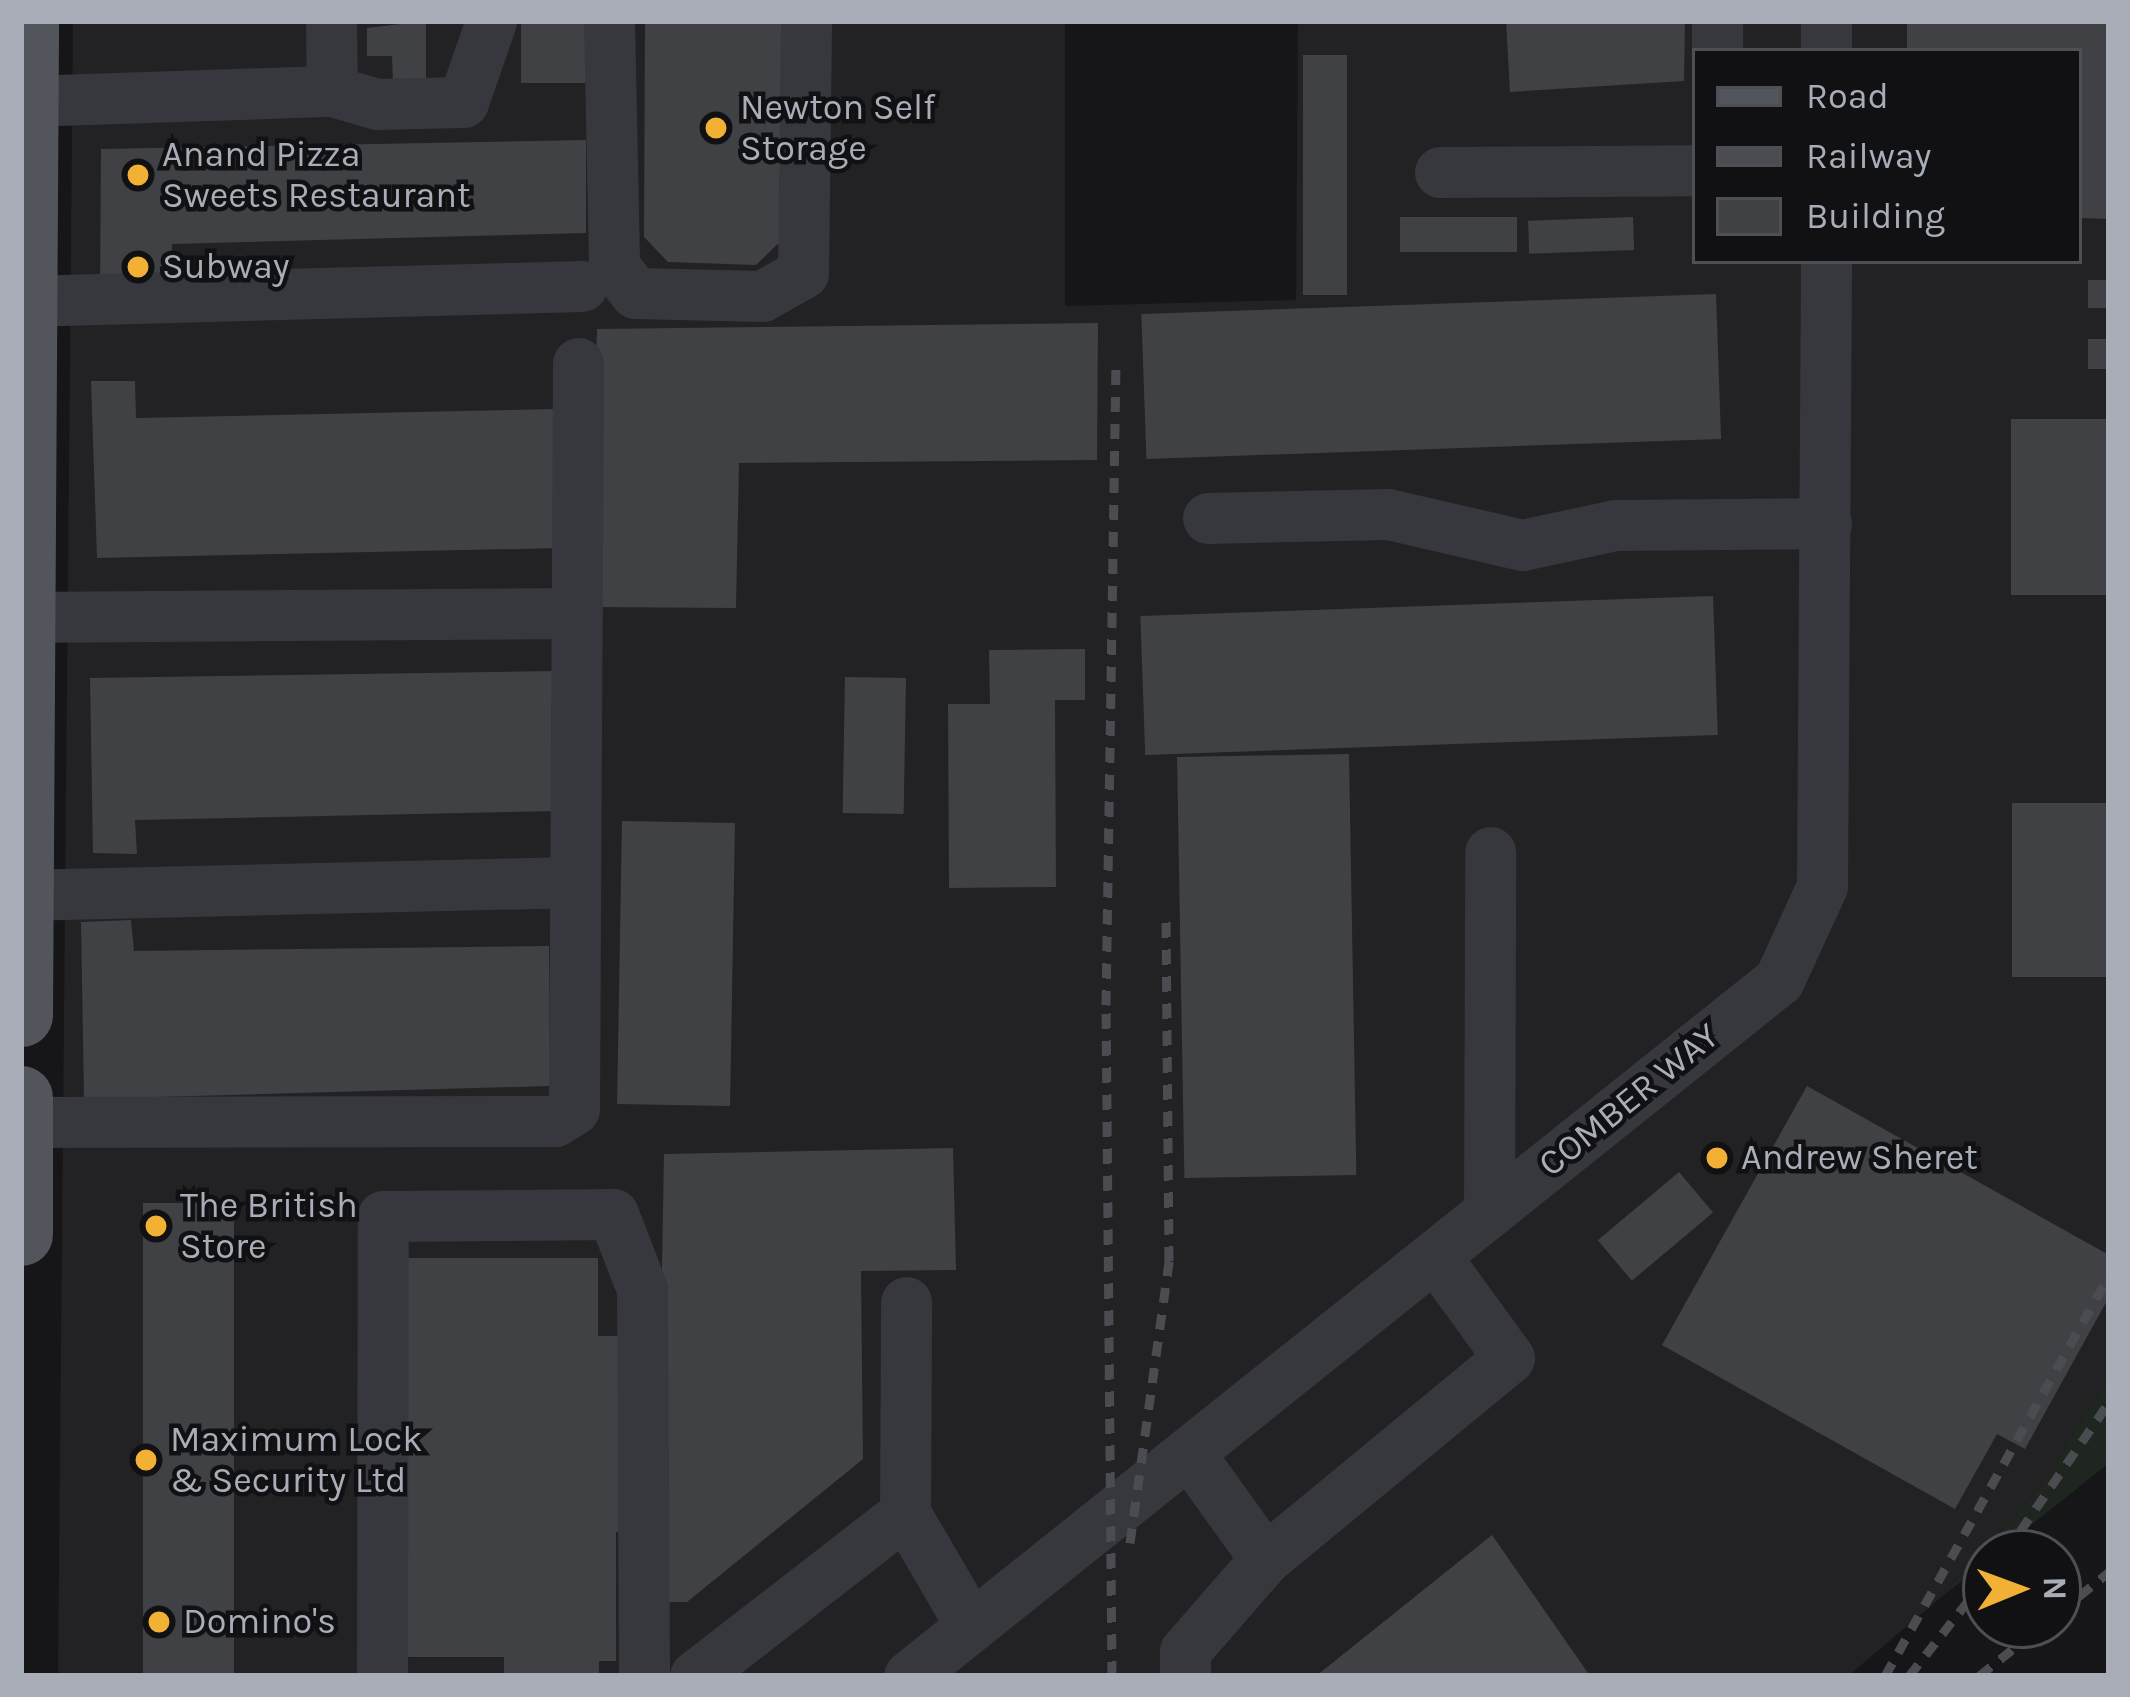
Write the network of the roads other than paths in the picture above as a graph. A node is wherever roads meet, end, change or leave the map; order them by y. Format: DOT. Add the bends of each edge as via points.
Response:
graph roads {
  1 [pos="27,21"];
  2 [pos="331,21"];
  3 [pos="491,21"];
  4 [pos="609,21"];
  5 [pos="806,21"];
  6 [pos="332,91"];
  7 [pos="26,101"];
  8 [pos="1692,170"];
  9 [pos="1440,172"];
  10 [pos="1826,264"];
  11 [pos="582,286"];
  12 [pos="26,301"];
  13 [pos="578,362"];
  14 [pos="22,406"];
  15 [pos="1208,518"];
  16 [pos="1826,523"];
  17 [pos="577,614"];
  18 [pos="22,616"];
  19 [pos="1490,852"];
  20 [pos="575,882"];
  21 [pos="22,895"];
  22 [pos="21,1015"];
  23 [pos="21,1097"];
  24 [pos="21,1122"];
  25 [pos="1489,1212"];
  26 [pos="21,1234"];
  27 [pos="1435,1256"];
  28 [pos="906,1302"];
  29 [pos="1189,1453"];
  30 [pos="905,1513"];
  31 [pos="1265,1559"];
  32 [pos="971,1626"];
  33 [pos="382,1676"];
  34 [pos="644,1676"];
  35 [pos="695,1676"];
  36 [pos="909,1676"];
  37 [pos="1185,1676"];
  1 -- 7 [label="main road"];
  2 -- 6 [label="street"];
  3 -- 6 [label="street" via="464,101 377,104"];
  4 -- 5 [label="street" via="614,266 635,293 762,296 803,273"];
  6 -- 7 [label="street"];
  7 -- 12 [label="main road"];
  8 -- 9 [label="street"];
  10 -- 16 [label="street, COMBER WAY"];
  11 -- 12 [label="street"];
  12 -- 14 [label="main road"];
  13 -- 17 [label="street"];
  14 -- 18 [label="main road"];
  15 -- 16 [label="street" via="1388,514 1522,544 1616,525"];
  16 -- 25 [label="street, COMBER WAY" via="1822,886 1802,944 1779,980"];
  17 -- 18 [label="street"];
  17 -- 20 [label="street"];
  18 -- 21 [label="main road"];
  19 -- 25 [label="street"];
  20 -- 21 [label="street"];
  20 -- 24 [label="street" via="566,1117"];
  21 -- 22 [label="main road"];
  23 -- 24 [label="main road"];
  24 -- 26 [label="main road"];
  25 -- 27 [label="street, COMBER WAY"];
  27 -- 29 [label="street, COMBER WAY"];
  27 -- 31 [label="street" via="1509,1358"];
  28 -- 30 [label="street"];
  29 -- 31 [label="street"];
  29 -- 32 [label="street, COMBER WAY"];
  30 -- 32 [label="street"];
  30 -- 35 [label="street"];
  31 -- 37 [label="street" via="1185,1651"];
  32 -- 36 [label="street, COMBER WAY"];
  33 -- 34 [label="street" via="382,1216 613,1214 642,1288"];
}
